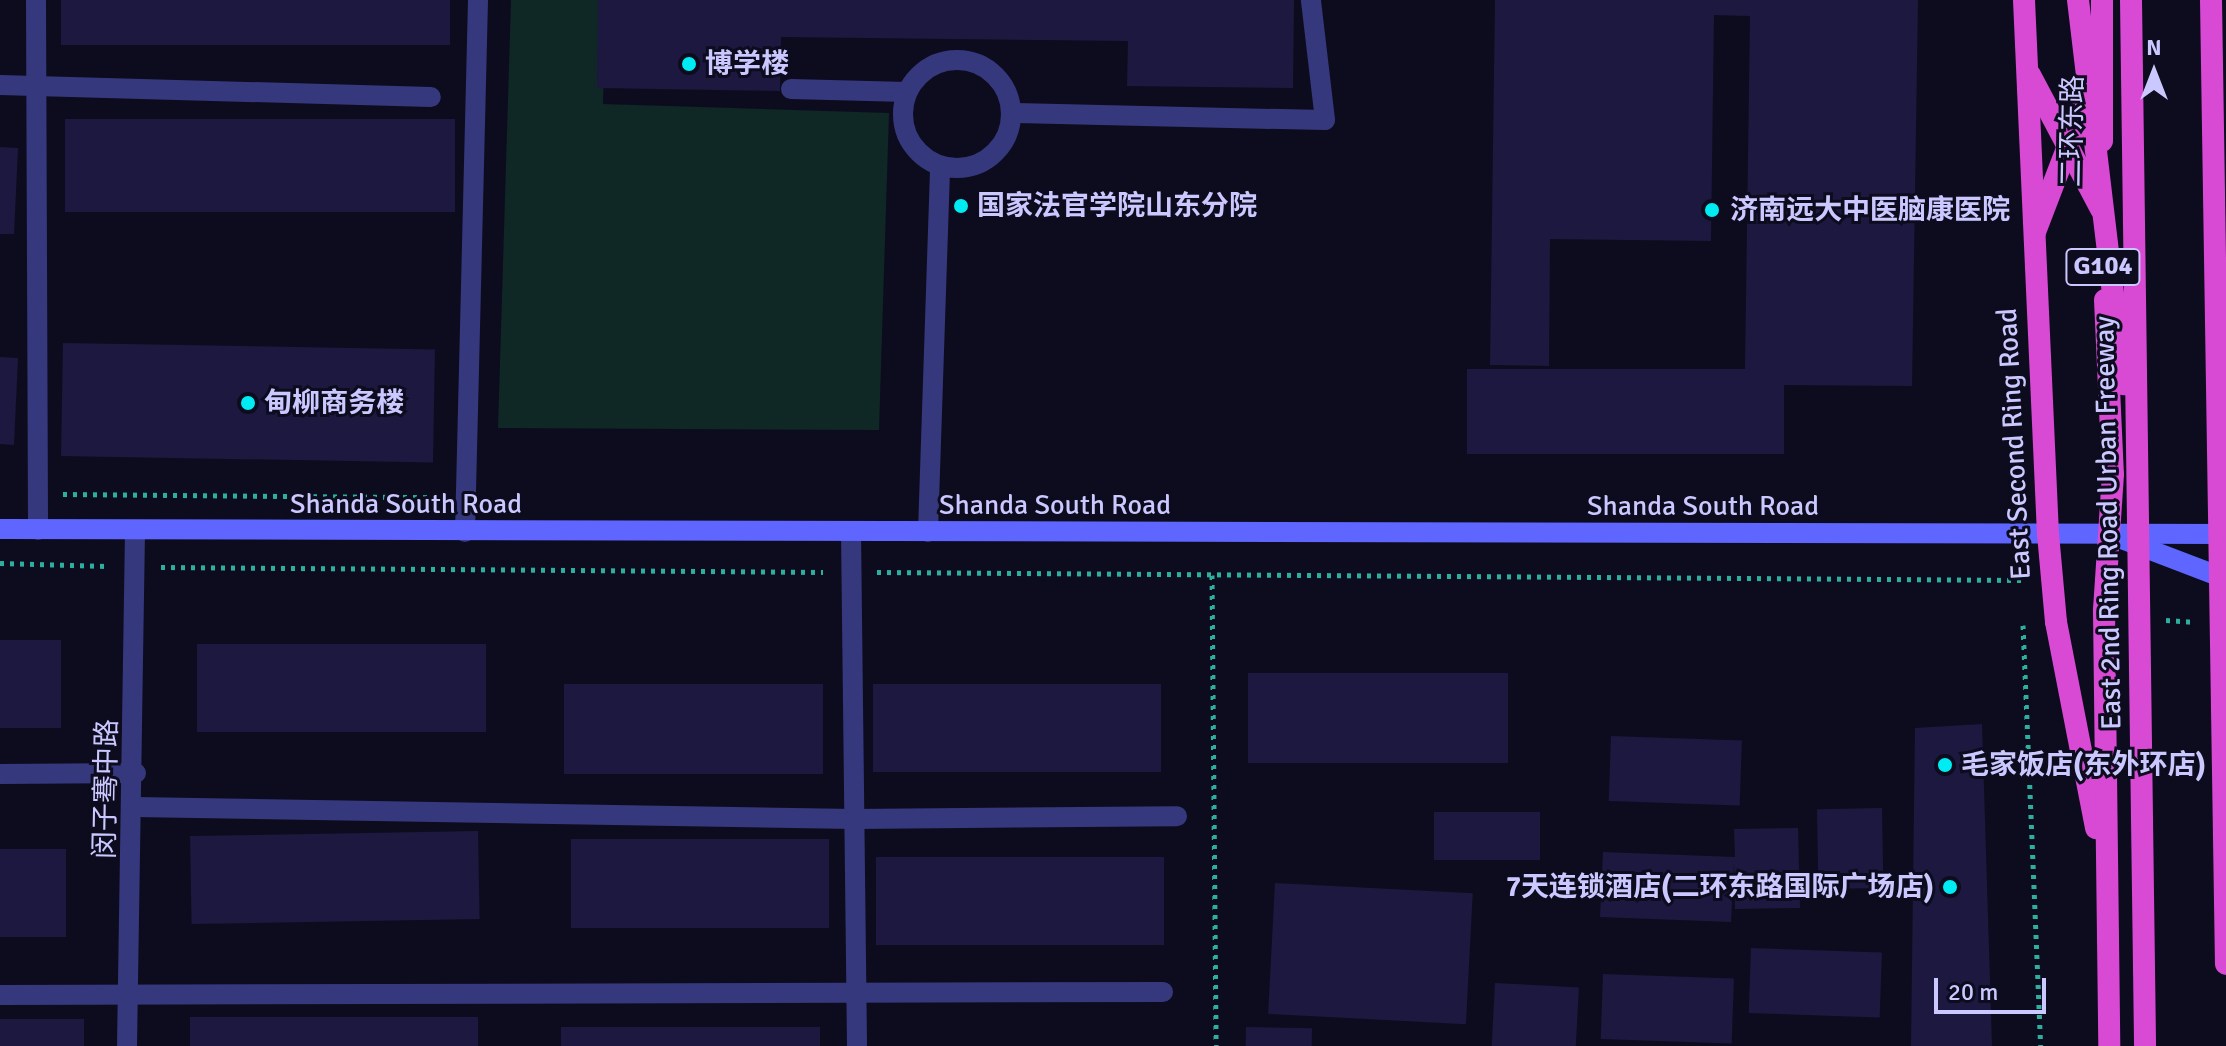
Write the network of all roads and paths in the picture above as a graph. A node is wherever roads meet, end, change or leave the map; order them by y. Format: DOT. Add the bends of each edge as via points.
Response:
graph roads {
  1 [pos="36,0"];
  2 [pos="478,0"];
  3 [pos="1311,0"];
  4 [pos="2024,0"];
  5 [pos="2078,0"];
  6 [pos="2102,0"];
  7 [pos="2131,0"];
  8 [pos="2211,0"];
  9 [pos="2104,54"];
  10 [pos="2026,66"];
  11 [pos="0,85"];
  12 [pos="36,86"];
  13 [pos="791,89"];
  14 [pos="907,92"];
  15 [pos="431,97"];
  16 [pos="1012,113"];
  17 [pos="2068,149"];
  18 [pos="940,167"];
  19 [pos="2101,209"];
  20 [pos="2032,239"];
  21 [pos="2226,458"];
  22 [pos="2138,509"];
  23 [pos="2224,526"];
  24 [pos="0,529"];
  25 [pos="38,530"];
  26 [pos="135,532"];
  27 [pos="465,532"];
  28 [pos="851,532"];
  29 [pos="928,532"];
  30 [pos="2048,534"];
  31 [pos="2109,534"];
  32 [pos="0,563"];
  33 [pos="135,567"];
  34 [pos="829,572"];
  35 [pos="861,572"];
  36 [pos="1212,575"];
  37 [pos="2226,579"];
  38 [pos="2053,593"];
  39 [pos="2155,618"];
  40 [pos="2198,623"];
  41 [pos="136,773"];
  42 [pos="0,774"];
  43 [pos="135,807"];
  44 [pos="1177,816"];
  45 [pos="854,819"];
  46 [pos="2106,880"];
  47 [pos="2226,964"];
  48 [pos="1163,992"];
  49 [pos="0,995"];
  50 [pos="856,996"];
  51 [pos="127,997"];
  52 [pos="127,1046"];
  53 [pos="857,1046"];
  54 [pos="1216,1046"];
  55 [pos="2109,1046"];
  56 [pos="2145,1046"];
  1 -- 12 [label="street"];
  2 -- 27 [label="street"];
  3 -- 16 [label="street" via="1325,120"];
  4 -- 10 [label="highway, East Second Ring Road"];
  5 -- 22 [label="highway, bridge"];
  6 -- 9 [label="highway, 二环东路 / G104"];
  7 -- 22 [label="highway, East 2nd Ring Road Urban Freeway, bridge"];
  8 -- 23 [label="highway, bridge"];
  9 -- 17 [label="highway, 二环东路"];
  9 -- 19 [label="highway, 二环东路 / G104"];
  10 -- 17 [label="highway, 二环东路"];
  10 -- 20 [label="highway, East Second Ring Road"];
  11 -- 12 [label="street"];
  12 -- 15 [label="street"];
  12 -- 25 [label="street"];
  13 -- 14 [label="street"];
  14 -- 16 [label="street" via="931,66 967,61 999,79"];
  14 -- 18 [label="street" via="908,137"];
  16 -- 18 [label="street" via="990,158"];
  17 -- 19 [label="highway, 二环东路"];
  17 -- 20 [label="highway, 二环东路"];
  18 -- 29 [label="street"];
  19 -- 31 [label="highway, 二环东路 / G104"];
  20 -- 30 [label="highway, East Second Ring Road"];
  21 -- 23 [label="highway, bridge"];
  22 -- 56 [label="highway, East 2nd Ring Road Urban Freeway, bridge"];
  23 -- 31 [label="main road, Shanda South Road"];
  23 -- 47 [label="highway, bridge"];
  24 -- 25 [label="main road, Shanda South Road"];
  25 -- 26 [label="main road, Shanda South Road"];
  26 -- 27 [label="main road, Shanda South Road"];
  26 -- 33 [label="street, 闵子骞中路"];
  27 -- 28 [label="main road, Shanda South Road"];
  28 -- 29 [label="main road, Shanda South Road"];
  28 -- 45 [label="street"];
  29 -- 30 [label="main road, Shanda South Road"];
  30 -- 31 [label="main road, Shanda South Road"];
  30 -- 38 [label="highway, East Second Ring Road / G104"];
  31 -- 37 [label="main road, Shanda South Road"];
  31 -- 46 [label="highway, East Second Ring Road / G104"];
  32 -- 33 [label="path"];
  33 -- 34 [label="path"];
  33 -- 41 [label="street, 闵子骞中路"];
  35 -- 36 [label="path"];
  36 -- 38 [label="path" via="2022,580"];
  36 -- 54 [label="path"];
  38 -- 46 [label="highway, East Second Ring Road / G104"];
  39 -- 40 [label="path"];
  41 -- 42 [label="street"];
  41 -- 43 [label="street, 闵子骞中路"];
  43 -- 45 [label="street"];
  43 -- 51 [label="street, 闵子骞中路"];
  44 -- 45 [label="street"];
  45 -- 50 [label="street"];
  46 -- 55 [label="highway, East Second Ring Road / G104"];
  48 -- 50 [label="street"];
  49 -- 51 [label="street"];
  50 -- 51 [label="street"];
  50 -- 53 [label="street"];
  51 -- 52 [label="street, 闵子骞中路"];
}
